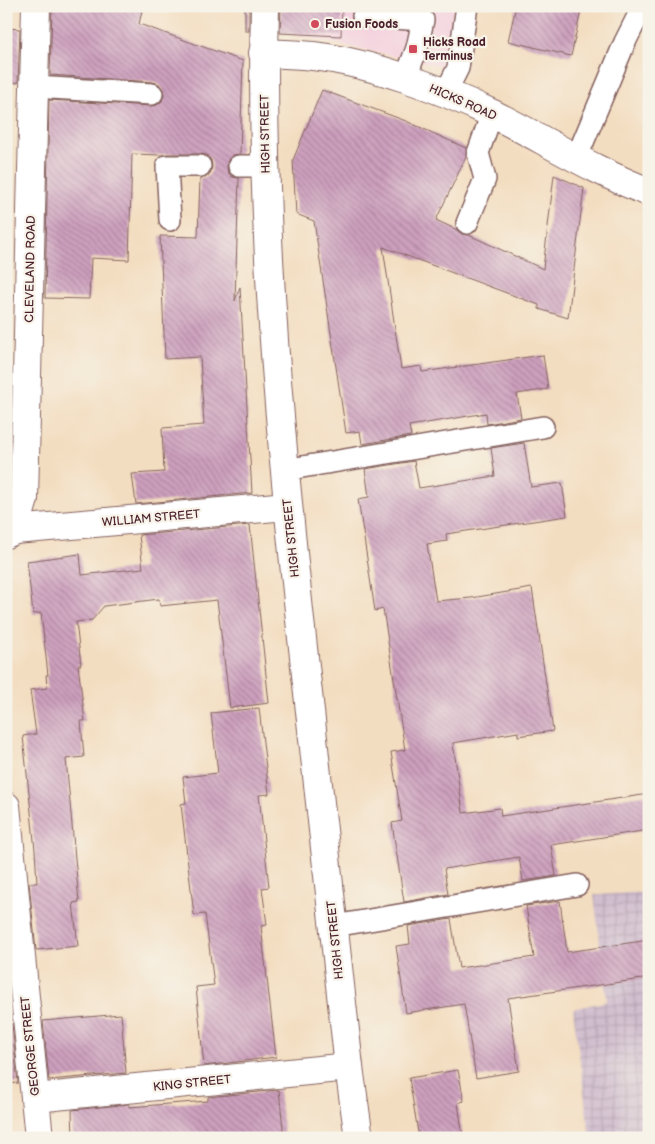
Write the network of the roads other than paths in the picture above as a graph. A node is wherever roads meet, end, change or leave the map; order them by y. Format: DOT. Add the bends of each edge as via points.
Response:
graph roads {
  1 [pos="36,6"];
  2 [pos="264,6"];
  3 [pos="467,6"];
  4 [pos="643,6"];
  5 [pos="363,16"];
  6 [pos="263,53"];
  7 [pos="406,78"];
  8 [pos="34,87"];
  9 [pos="152,94"];
  10 [pos="445,94"];
  11 [pos="492,114"];
  12 [pos="576,159"];
  13 [pos="200,166"];
  14 [pos="649,192"];
  15 [pos="170,220"];
  16 [pos="467,222"];
  17 [pos="543,427"];
  18 [pos="284,470"];
  19 [pos="287,506"];
  20 [pos="10,532"];
  21 [pos="6,806"];
  22 [pos="577,884"];
  23 [pos="334,926"];
  24 [pos="349,1067"];
  25 [pos="35,1098"];
  26 [pos="39,1138"];
  27 [pos="359,1138"];
  1 -- 8 [label="street, CLEVELAND ROAD"];
  2 -- 6 [label="street, HIGH STREET"];
  3 -- 10 [label="lane" via="458,68"];
  4 -- 12 [label="lane"];
  5 -- 7 [label="lane" via="423,20"];
  6 -- 7 [label="street, HICKS ROAD" via="314,56"];
  6 -- 18 [label="street, HIGH STREET" via="252,166"];
  7 -- 10 [label="street, HICKS ROAD"];
  8 -- 9 [label="lane"];
  8 -- 20 [label="street, CLEVELAND ROAD" via="24,499"];
  10 -- 11 [label="street, HICKS ROAD"];
  11 -- 12 [label="street, HICKS ROAD"];
  11 -- 16 [label="lane" via="478,153 485,179"];
  12 -- 14 [label="street, HICKS ROAD"];
  13 -- 15 [label="lane" via="168,166"];
  17 -- 18 [label="lane"];
  18 -- 19 [label="street, HIGH STREET"];
  19 -- 20 [label="street, WILLIAM STREET"];
  19 -- 23 [label="street, HIGH STREET"];
  21 -- 25 [label="street, GEORGE STREET"];
  22 -- 23 [label="lane"];
  23 -- 24 [label="street, HIGH STREET"];
  24 -- 25 [label="street, KING STREET"];
  24 -- 27 [label="street, HIGH STREET"];
  25 -- 26 [label="street, GEORGE STREET"];
}
